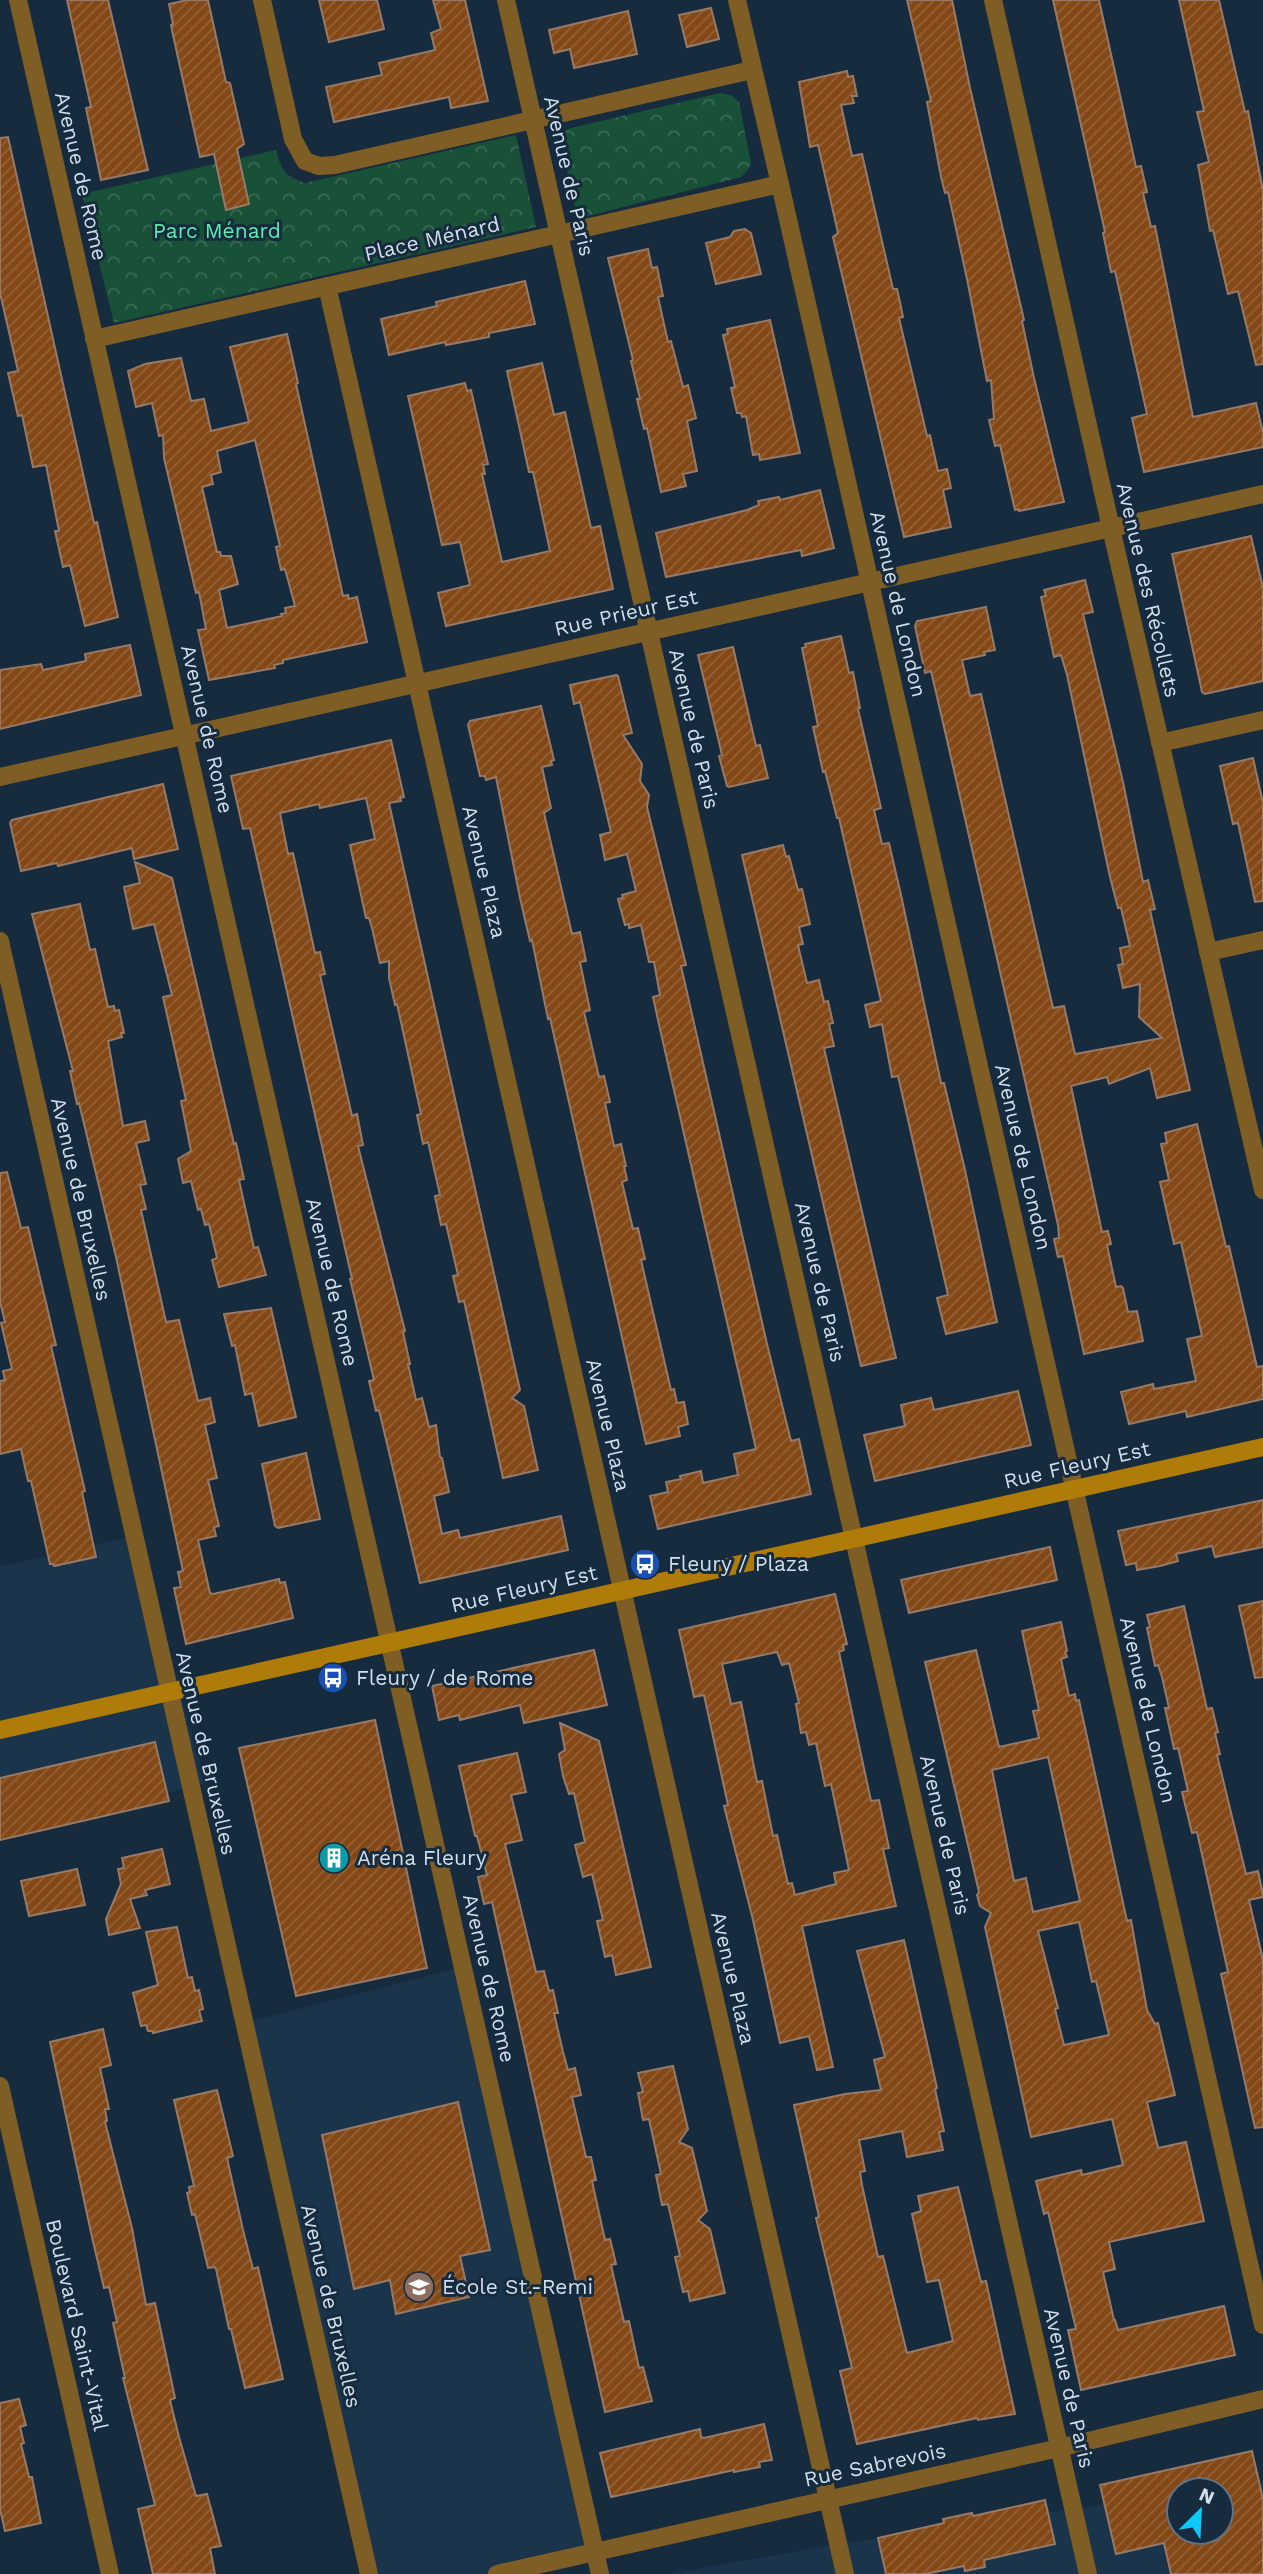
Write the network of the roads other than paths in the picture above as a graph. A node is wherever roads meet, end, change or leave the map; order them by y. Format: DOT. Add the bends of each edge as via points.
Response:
graph roads {
  1 [pos="18,0"];
  2 [pos="262,0"];
  3 [pos="506,0"];
  4 [pos="737,0"];
  5 [pos="993,0"];
  6 [pos="752,70"];
  7 [pos="532,119"];
  8 [pos="780,184"];
  9 [pos="559,233"];
  10 [pos="327,286"];
  11 [pos="94,339"];
  12 [pos="1263,494"];
  13 [pos="1111,528"];
  14 [pos="870,582"];
  15 [pos="648,632"];
  16 [pos="418,683"];
  17 [pos="1263,720"];
  18 [pos="185,735"];
  19 [pos="1160,743"];
  20 [pos="0,777"];
  21 [pos="1263,940"];
  22 [pos="0,941"];
  23 [pos="1208,952"];
  24 [pos="1262,1178"];
  25 [pos="1263,1447"];
  26 [pos="1075,1489"];
  27 [pos="855,1538"];
  28 [pos="622,1591"];
  29 [pos="390,1642"];
  30 [pos="169,1693"];
  31 [pos="0,1730"];
  32 [pos="0,2086"];
  33 [pos="1263,2325"];
  34 [pos="1263,2399"];
  35 [pos="1059,2448"];
  36 [pos="828,2499"];
  37 [pos="596,2551"];
  38 [pos="110,2574"];
  39 [pos="369,2574"];
  40 [pos="497,2574"];
  41 [pos="600,2574"];
  42 [pos="845,2574"];
  43 [pos="1088,2574"];
  1 -- 11 [label="street, Avenue de Rome"];
  2 -- 7 [label="street" via="293,139 305,161 335,165"];
  3 -- 7 [label="street, Avenue de Paris"];
  4 -- 6 [label="street, Avenue de London"];
  5 -- 13 [label="street, Avenue des Récollets"];
  6 -- 7 [label="street"];
  6 -- 8 [label="street, Avenue de London"];
  7 -- 9 [label="street, Avenue de Paris"];
  8 -- 9 [label="street, Place Ménard"];
  8 -- 14 [label="street, Avenue de London"];
  9 -- 10 [label="street, Place Ménard"];
  9 -- 15 [label="street, Avenue de Paris"];
  10 -- 11 [label="street, Place Ménard"];
  10 -- 16 [label="street, Avenue Plaza"];
  11 -- 18 [label="street, Avenue de Rome"];
  12 -- 13 [label="street, Rue Prieur Est"];
  13 -- 14 [label="street, Rue Prieur Est"];
  13 -- 19 [label="street, Avenue des Récollets"];
  14 -- 15 [label="street, Rue Prieur Est"];
  14 -- 26 [label="street, Avenue de London"];
  15 -- 16 [label="street, Rue Prieur Est"];
  15 -- 27 [label="street, Avenue de Paris"];
  16 -- 18 [label="street, Rue Prieur Est"];
  16 -- 28 [label="street, Avenue Plaza"];
  17 -- 19 [label="street"];
  18 -- 20 [label="street, Rue Prieur Est"];
  18 -- 29 [label="street, Avenue de Rome"];
  19 -- 23 [label="street, Avenue des Récollets"];
  21 -- 23 [label="street"];
  22 -- 30 [label="street, Avenue de Bruxelles"];
  23 -- 24 [label="street, Avenue des Récollets"];
  25 -- 26 [label="street, Rue Fleury Est"];
  26 -- 27 [label="street, Rue Fleury Est"];
  26 -- 33 [label="street, Avenue de London"];
  27 -- 28 [label="street, Rue Fleury Est"];
  27 -- 35 [label="street, Avenue de Paris"];
  28 -- 29 [label="street, Rue Fleury Est"];
  28 -- 36 [label="street, Avenue Plaza"];
  29 -- 30 [label="street, Rue Fleury Est"];
  29 -- 37 [label="street, Avenue de Rome"];
  30 -- 31 [label="street, Rue Fleury Est"];
  30 -- 39 [label="street, Avenue de Bruxelles"];
  32 -- 38 [label="street, Boulevard Saint-Vital"];
  34 -- 35 [label="street, Rue Sabrevois"];
  35 -- 36 [label="street, Rue Sabrevois"];
  35 -- 43 [label="street, Avenue de Paris"];
  36 -- 37 [label="street, Rue Sabrevois"];
  36 -- 42 [label="street, Avenue Plaza"];
  37 -- 40 [label="street, Rue Sabrevois"];
  37 -- 41 [label="street, Avenue de Rome"];
}
